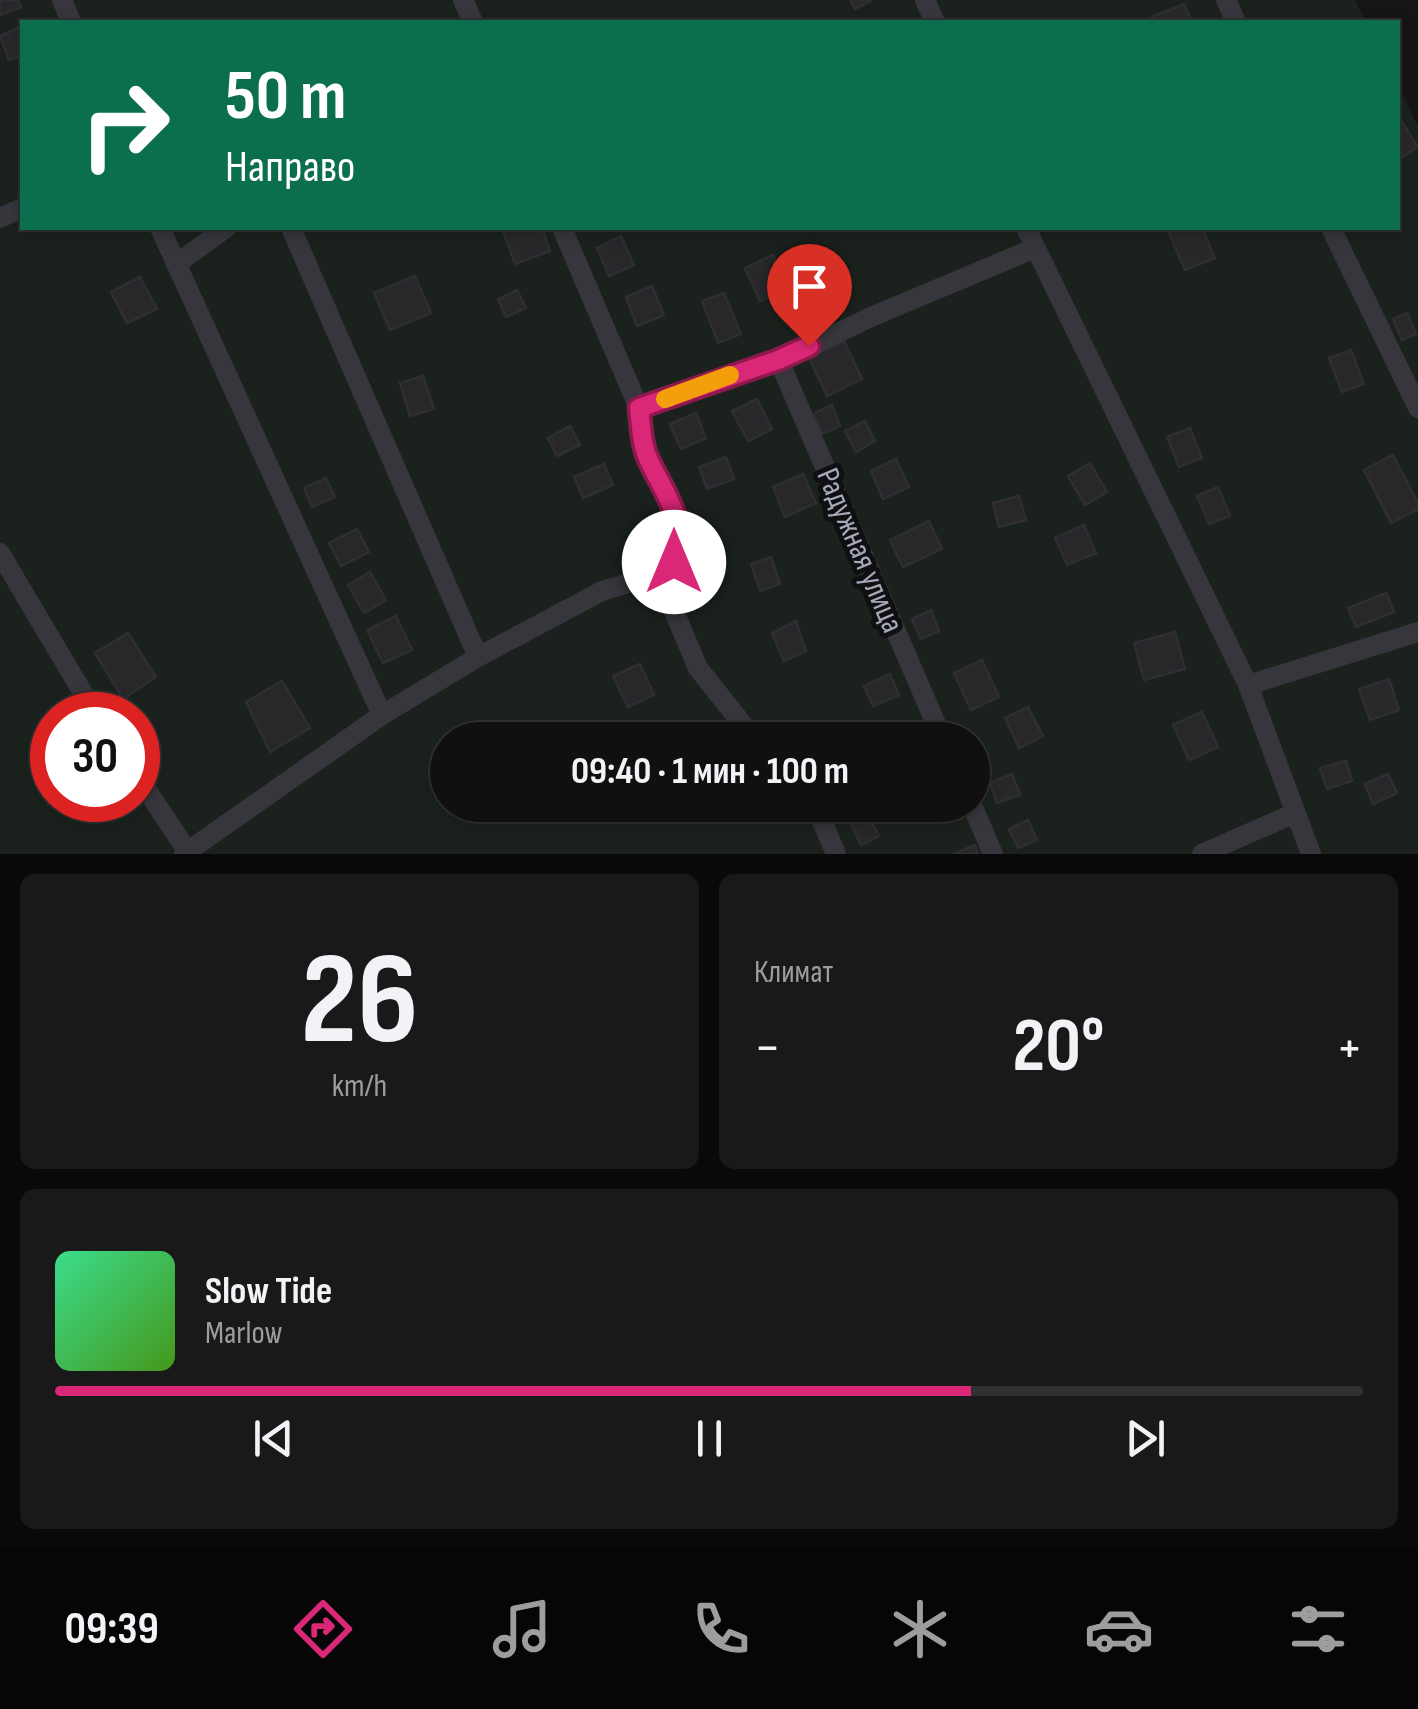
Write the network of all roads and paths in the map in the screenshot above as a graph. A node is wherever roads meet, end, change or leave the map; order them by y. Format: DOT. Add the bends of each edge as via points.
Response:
graph roads {
  1 [pos="161,230"];
  2 [pos="223,230"];
  3 [pos="293,230"];
  4 [pos="563,230"];
  5 [pos="1027,230"];
  6 [pos="1332,230"];
  7 [pos="1035,248"];
  8 [pos="176,264"];
  9 [pos="778,360"];
  10 [pos="639,408"];
  11 [pos="1418,408"];
  12 [pos="0,552"];
  13 [pos="658,574"];
  14 [pos="1418,632"];
  15 [pos="478,657"];
  16 [pos="1248,685"];
  17 [pos="82,692"];
  18 [pos="382,714"];
  19 [pos="742,722"];
  20 [pos="936,722"];
  21 [pos="160,812"];
  22 [pos="1296,813"];
  23 [pos="822,822"];
  24 [pos="979,822"];
  25 [pos="186,853"];
  26 [pos="836,854"];
  27 [pos="993,854"];
  28 [pos="1202,854"];
  29 [pos="1310,854"];
  1 -- 8 [label="street"];
  2 -- 8 [label="street"];
  3 -- 15 [label="street"];
  4 -- 10 [label="street"];
  5 -- 7 [label="street"];
  6 -- 11 [label="street"];
  7 -- 9 [label="street"];
  7 -- 16 [label="street"];
  8 -- 18 [label="street"];
  9 -- 10 [label="street"];
  9 -- 20 [label="street, Радужная улица"];
  10 -- 13 [label="street" via="645,454 670,496 680,544 674,562"];
  12 -- 17 [label="street"];
  13 -- 15 [label="street" via="602,591"];
  13 -- 19 [label="street" via="698,668"];
  14 -- 16 [label="street"];
  15 -- 18 [label="street"];
  16 -- 22 [label="street"];
  18 -- 25 [label="street"];
  21 -- 25 [label="street"];
  22 -- 28 [label="street"];
  22 -- 29 [label="street"];
  23 -- 26 [label="street"];
  24 -- 27 [label="street"];
}
